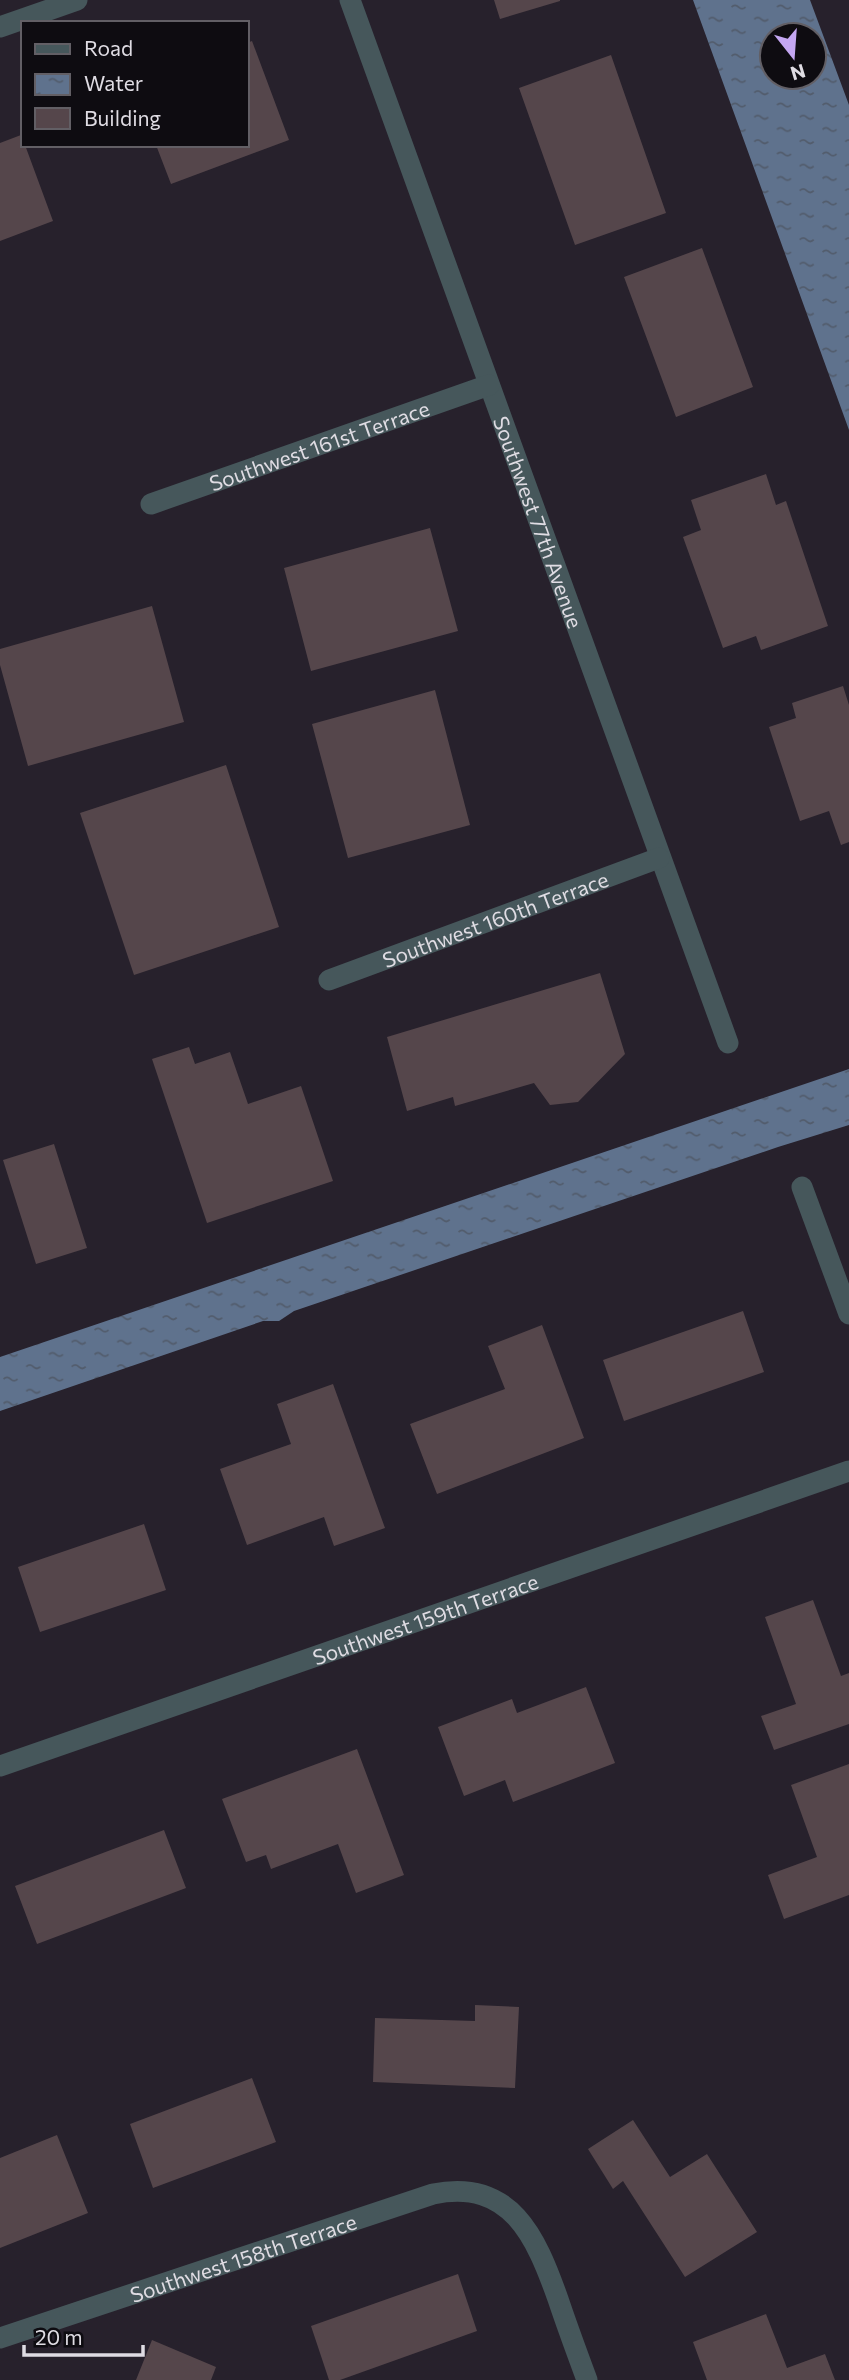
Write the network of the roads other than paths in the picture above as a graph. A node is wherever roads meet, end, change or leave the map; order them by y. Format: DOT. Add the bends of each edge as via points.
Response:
graph roads {
  1 [pos="77,0"];
  2 [pos="349,0"];
  3 [pos="0,27"];
  4 [pos="489,386"];
  5 [pos="151,504"];
  6 [pos="659,858"];
  7 [pos="329,980"];
  8 [pos="728,1043"];
  9 [pos="802,1187"];
  10 [pos="849,1314"];
  11 [pos="849,1471"];
  12 [pos="0,1766"];
  13 [pos="0,2338"];
  14 [pos="587,2380"];
  1 -- 3 [label="street"];
  2 -- 4 [label="street, Southwest 77th Avenue"];
  4 -- 5 [label="street, Southwest 161st Terrace"];
  4 -- 6 [label="street, Southwest 77th Avenue"];
  6 -- 7 [label="street, Southwest 160th Terrace"];
  6 -- 8 [label="street, Southwest 77th Avenue"];
  9 -- 10 [label="street"];
  11 -- 12 [label="street, Southwest 159th Terrace"];
  13 -- 14 [label="street, Southwest 158th Terrace" via="433,2194 461,2190 487,2196 515,2215 535,2241"];
}
